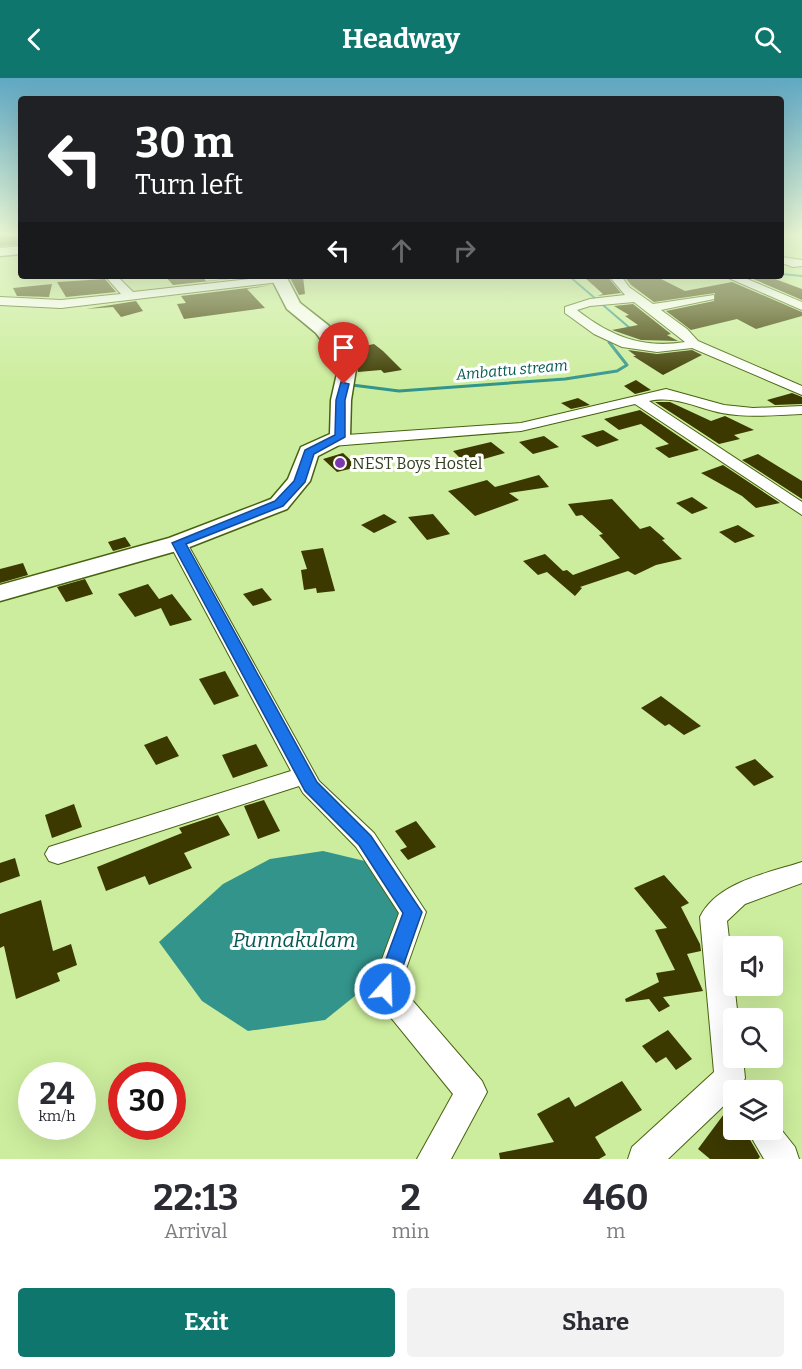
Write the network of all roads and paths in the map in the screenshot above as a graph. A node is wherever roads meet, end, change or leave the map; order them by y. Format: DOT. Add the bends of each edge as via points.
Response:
graph roads {
  1 [pos="119,284"];
  2 [pos="221,284"];
  3 [pos="283,284"];
  4 [pos="621,284"];
  5 [pos="750,284"];
  6 [pos="130,296"];
  7 [pos="710,297"];
  8 [pos="636,298"];
  9 [pos="0,301"];
  10 [pos="802,306"];
  11 [pos="650,308"];
  12 [pos="693,344"];
  13 [pos="802,391"];
  14 [pos="638,400"];
  15 [pos="802,410"];
  16 [pos="332,441"];
  17 [pos="802,510"];
  18 [pos="178,543"];
  19 [pos="0,593"];
  20 [pos="305,775"];
  21 [pos="58,854"];
  22 [pos="802,872"];
  23 [pos="733,1080"];
  24 [pos="723,1093"];
  25 [pos="770,1140"];
  26 [pos="433,1159"];
  27 [pos="644,1159"];
  28 [pos="783,1159"];
  1 -- 6 [label="street"];
  2 -- 6 [label="street"];
  3 -- 16 [label="street" via="293,306 322,329 347,369 340,400 340,437"];
  4 -- 8 [label="street"];
  5 -- 10 [label="street"];
  6 -- 9 [label="street" via="61,304"];
  7 -- 11 [label="street"];
  8 -- 11 [label="street"];
  8 -- 12 [label="street" via="573,306 569,310 605,336 628,343 664,351"];
  11 -- 12 [label="street"];
  12 -- 13 [label="street"];
  14 -- 15 [label="street" via="666,393 723,410"];
  14 -- 16 [label="street" via="521,427"];
  14 -- 17 [label="street"];
  16 -- 18 [label="street" via="309,452 299,482 279,504"];
  18 -- 19 [label="street"];
  18 -- 20 [label="street"];
  20 -- 21 [label="street"];
  20 -- 26 [label="street" via="311,787 365,840 413,912 385,989 471,1092"];
  22 -- 23 [label="street" via="736,896 713,917"];
  24 -- 27 [label="street"];
  25 -- 28 [label="street"];
}
